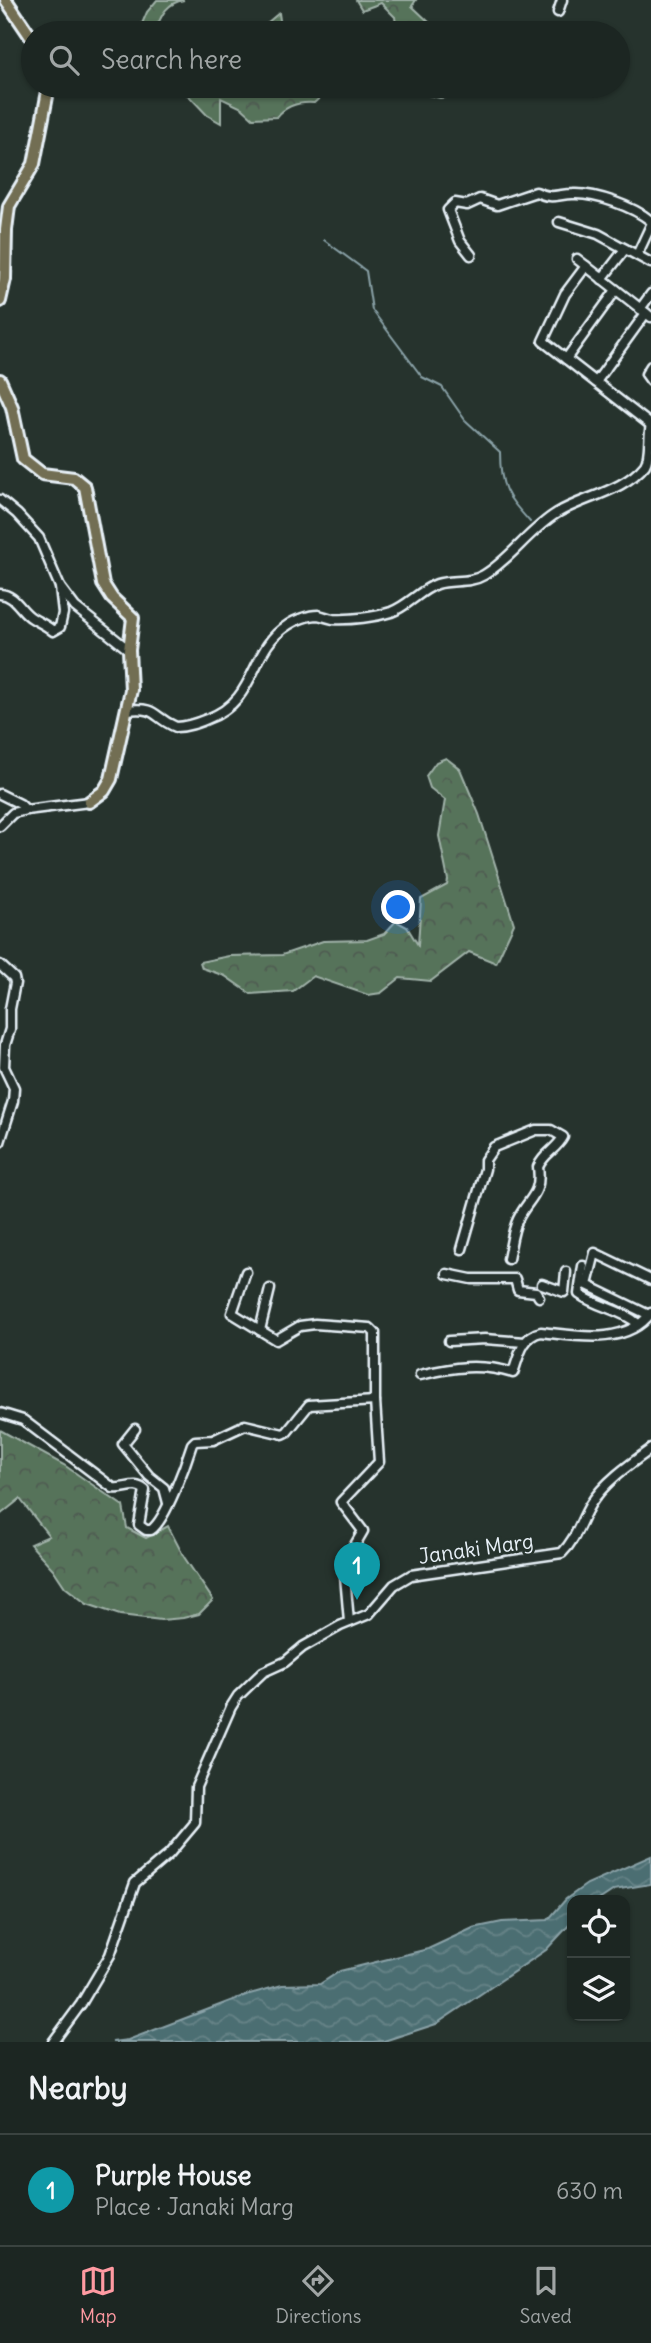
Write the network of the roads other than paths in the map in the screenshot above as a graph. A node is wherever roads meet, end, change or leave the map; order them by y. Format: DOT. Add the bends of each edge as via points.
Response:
graph roads {
  1 [pos="6,0"];
  2 [pos="562,0"];
  3 [pos="558,12"];
  4 [pos="21,22"];
  5 [pos="47,98"];
  6 [pos="559,222"];
  7 [pos="651,223"];
  8 [pos="625,249"];
  9 [pos="471,255"];
  10 [pos="637,255"];
  11 [pos="577,259"];
  12 [pos="651,263"];
  13 [pos="586,267"];
  14 [pos="602,279"];
  15 [pos="616,290"];
  16 [pos="651,294"];
  17 [pos="0,301"];
  18 [pos="646,313"];
  19 [pos="566,359"];
  20 [pos="651,366"];
  21 [pos="0,380"];
  22 [pos="596,382"];
  23 [pos="651,382"];
  24 [pos="651,425"];
  25 [pos="0,500"];
  26 [pos="60,587"];
  27 [pos="0,594"];
  28 [pos="128,650"];
  29 [pos="127,710"];
  30 [pos="0,793"];
  31 [pos="89,802"];
  32 [pos="26,810"];
  33 [pos="0,826"];
  34 [pos="0,965"];
  35 [pos="0,1142"];
  36 [pos="462,1250"];
  37 [pos="508,1259"];
  38 [pos="583,1266"];
  39 [pos="246,1272"];
  40 [pos="566,1272"];
  41 [pos="447,1274"];
  42 [pos="651,1280"];
  43 [pos="542,1284"];
  44 [pos="270,1289"];
  45 [pos="539,1297"];
  46 [pos="650,1314"];
  47 [pos="637,1323"];
  48 [pos="260,1330"];
  49 [pos="449,1341"];
  50 [pos="525,1342"];
  51 [pos="420,1375"];
  52 [pos="375,1401"];
  53 [pos="0,1413"];
  54 [pos="135,1429"];
  55 [pos="651,1449"];
  56 [pos="168,1503"];
  57 [pos="349,1622"];
  58 [pos="53,2042"];
  1 -- 4 [label="main road"];
  2 -- 3 [label="street"];
  5 -- 17 [label="main road" via="34,164 9,206"];
  6 -- 8 [label="street" via="598,234"];
  7 -- 9 [label="street" via="626,205 575,194 548,198 536,192 496,205 480,199 467,205 455,203 449,210 460,242"];
  7 -- 10 [label="street"];
  8 -- 10 [label="street"];
  8 -- 14 [label="street"];
  10 -- 12 [label="street"];
  11 -- 13 [label="street"];
  13 -- 14 [label="street"];
  13 -- 19 [label="street" via="565,295 543,341"];
  14 -- 15 [label="street"];
  15 -- 18 [label="street"];
  15 -- 19 [label="street"];
  16 -- 18 [label="street"];
  18 -- 22 [label="street"];
  19 -- 22 [label="street"];
  20 -- 23 [label="street" via="646,374"];
  21 -- 28 [label="main road" via="12,407 23,459 42,474 74,478 85,487 103,584 133,618"];
  22 -- 24 [label="street"];
  24 -- 29 [label="street" via="650,455 639,472 542,523 484,575 443,582 394,611 341,619 311,616 290,624 268,643 251,680 231,707 191,726 176,727 148,709"];
  25 -- 26 [label="street" via="39,538"];
  26 -- 27 [label="street" via="63,613 60,627 53,631 33,619 14,598"];
  26 -- 28 [label="street" via="75,607"];
  28 -- 29 [label="main road" via="131,690"];
  29 -- 31 [label="main road" via="111,779"];
  30 -- 32 [label="street"];
  31 -- 32 [label="street"];
  32 -- 33 [label="street" via="13,813"];
  34 -- 35 [label="street" via="15,983 4,1067 14,1088 13,1101"];
  36 -- 37 [label="street" via="485,1160 494,1147 536,1130 558,1133 563,1137 538,1167 536,1194 518,1219"];
  38 -- 47 [label="street" via="579,1294"];
  39 -- 48 [label="street" via="232,1313"];
  40 -- 43 [label="street" via="564,1292"];
  41 -- 45 [label="street" via="471,1279 509,1277 518,1290 536,1292"];
  42 -- 46 [label="street" via="595,1253 587,1285"];
  44 -- 48 [label="street"];
  46 -- 47 [label="street"];
  47 -- 50 [label="street" via="623,1332 593,1338 541,1332"];
  48 -- 52 [label="street" via="276,1340 300,1326 315,1324 370,1328 375,1333"];
  49 -- 50 [label="street"];
  50 -- 51 [label="street" via="513,1373 467,1365"];
  52 -- 56 [label="street" via="309,1405 283,1434 246,1425 213,1440 195,1441"];
  52 -- 57 [label="street" via="379,1462 341,1503 363,1531 345,1564"];
  53 -- 56 [label="street" via="23,1420 113,1488 136,1485 145,1490 139,1520 142,1528 155,1528"];
  54 -- 56 [label="street" via="123,1444 164,1488"];
  55 -- 57 [label="street, Janaki Marg" via="591,1504 562,1553 411,1575 394,1584 369,1614"];
  57 -- 58 [label="street, Janaki Marg" via="263,1672 238,1696 196,1787 195,1823 169,1854 135,1883 110,1955"];
}
